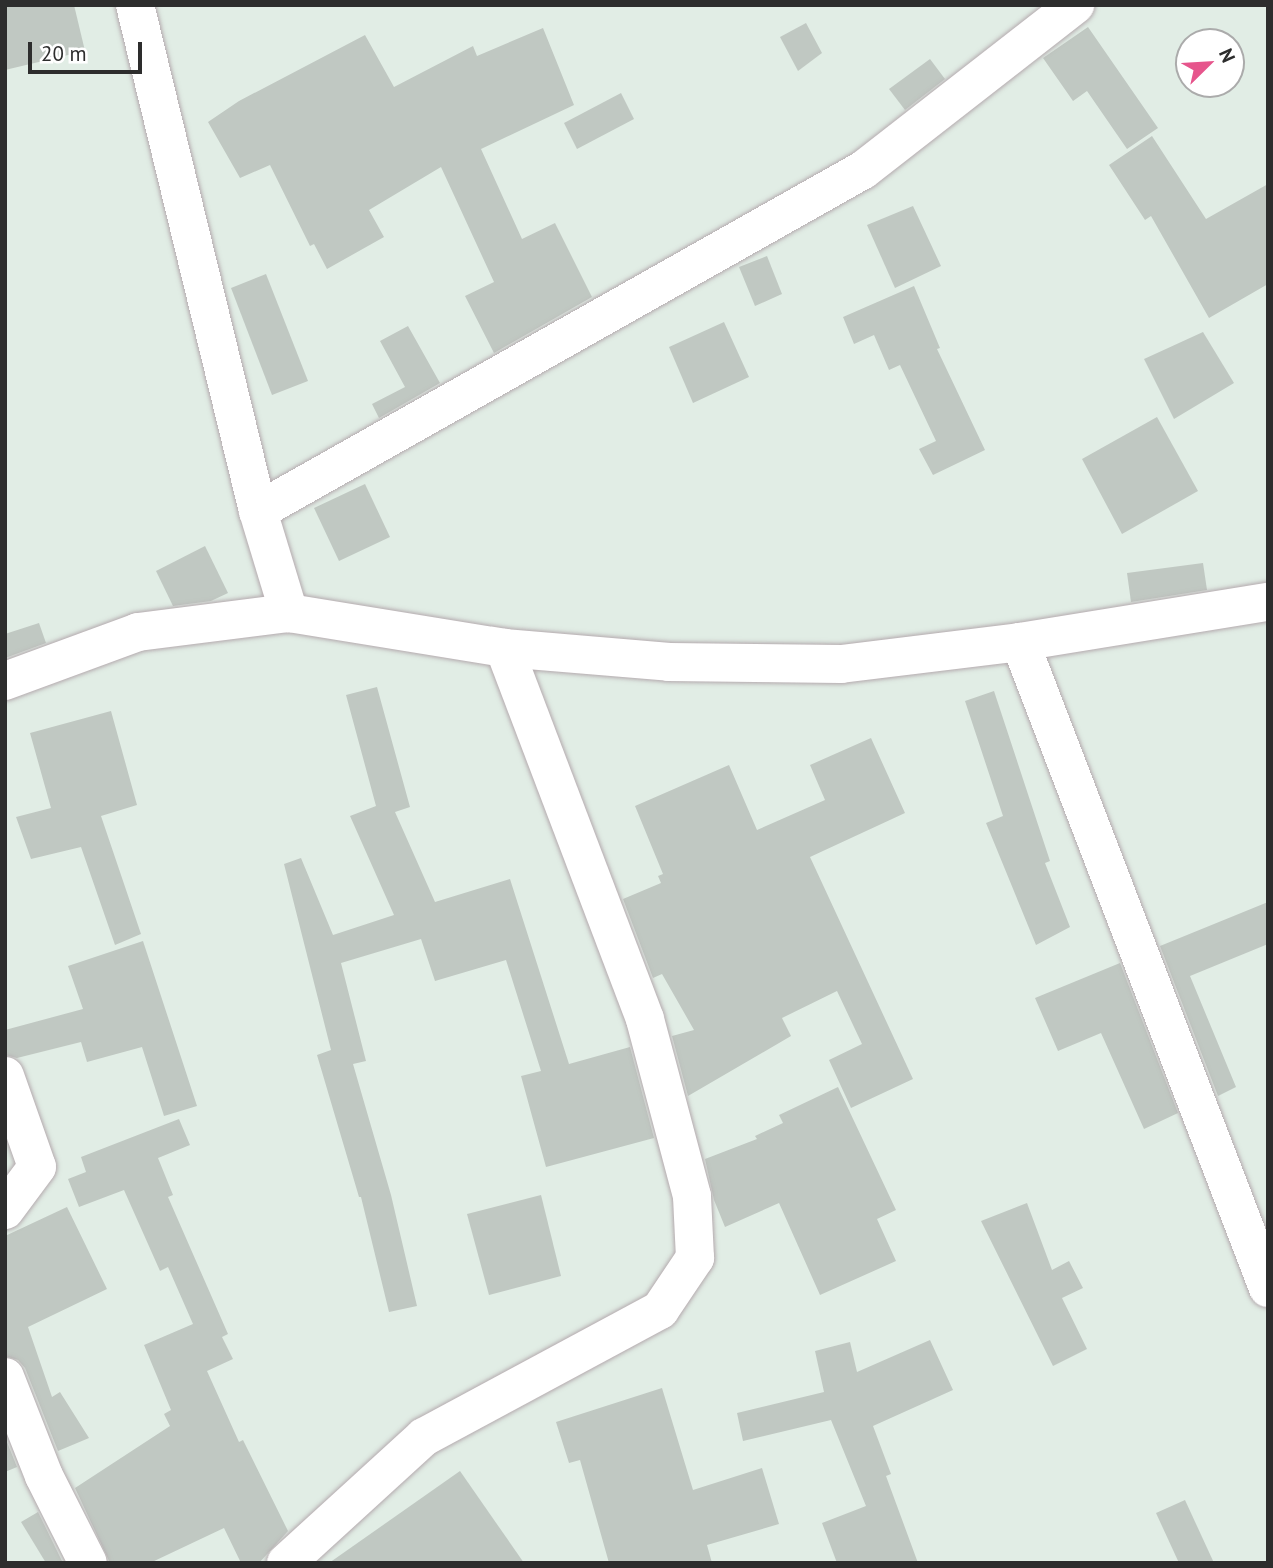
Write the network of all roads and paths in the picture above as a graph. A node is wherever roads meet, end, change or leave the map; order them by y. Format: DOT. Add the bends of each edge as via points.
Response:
graph roads {
  1 [pos="135,5"];
  2 [pos="1075,5"];
  3 [pos="258,511"];
  4 [pos="1268,602"];
  5 [pos="289,613"];
  6 [pos="1020,642"];
  7 [pos="504,648"];
  8 [pos="5,681"];
  9 [pos="5,1076"];
  10 [pos="5,1210"];
  11 [pos="1268,1288"];
  12 [pos="5,1377"];
  13 [pos="88,1563"];
  14 [pos="286,1563"];
  1 -- 3 [label="street"];
  2 -- 3 [label="street" via="863,170"];
  3 -- 5 [label="street"];
  4 -- 6 [label="street"];
  5 -- 7 [label="street"];
  5 -- 8 [label="street" via="138,632"];
  6 -- 7 [label="street" via="841,664 669,662"];
  6 -- 11 [label="street"];
  7 -- 14 [label="street" via="645,1018 692,1196 695,1258 660,1310 424,1437"];
  9 -- 10 [label="street" via="37,1167"];
  12 -- 13 [label="street" via="44,1476"];
}
